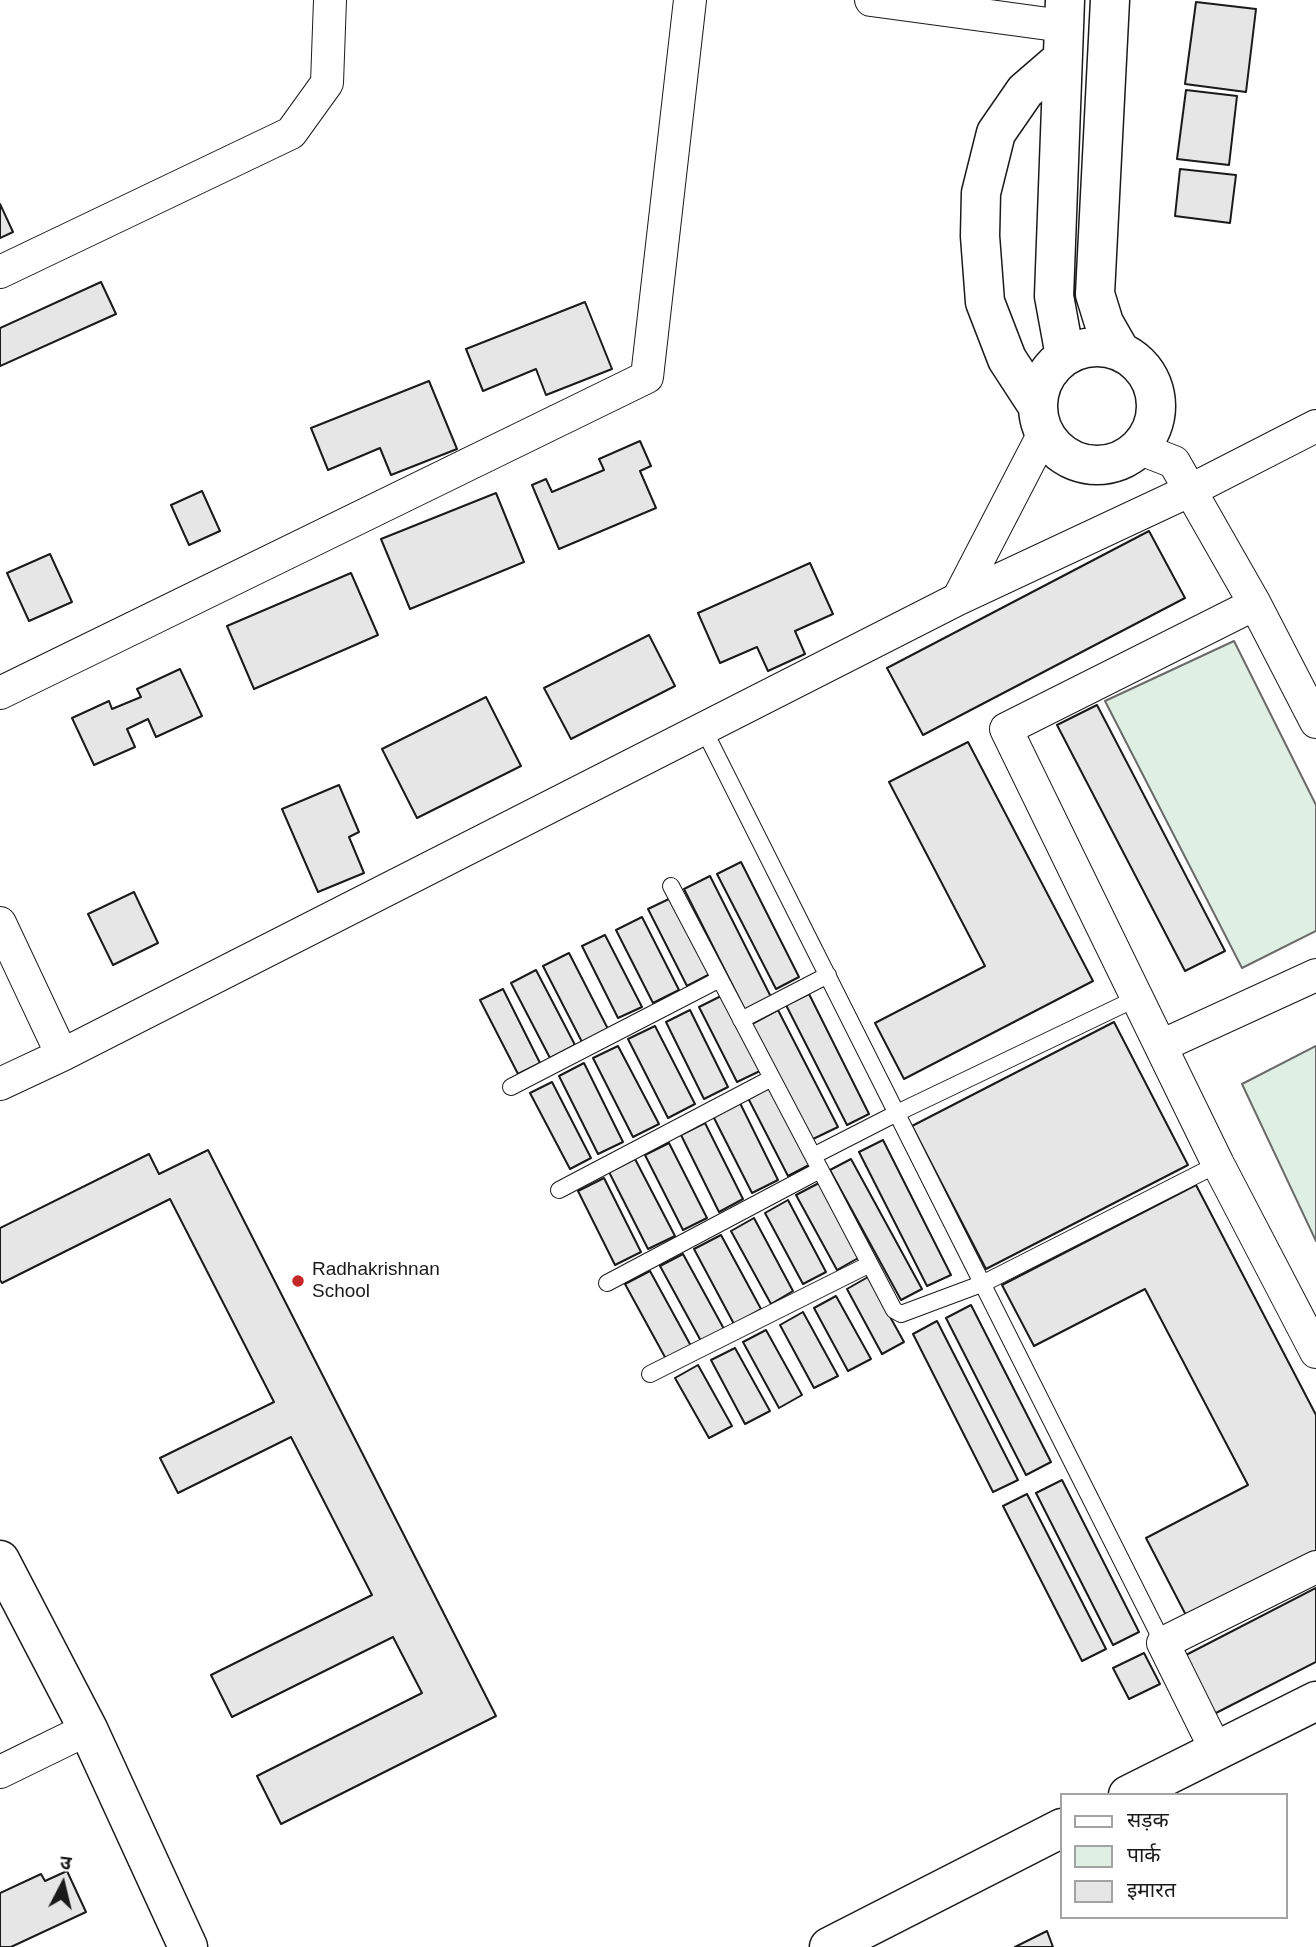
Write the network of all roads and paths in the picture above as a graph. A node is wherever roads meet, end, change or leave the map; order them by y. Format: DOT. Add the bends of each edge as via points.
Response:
graph roads {
  1 [pos="330,0"];
  2 [pos="690,0"];
  3 [pos="871,0"];
  4 [pos="1110,0"];
  5 [pos="1063,29"];
  6 [pos="0,272"];
  7 [pos="1119,351"];
  8 [pos="1065,356"];
  9 [pos="1041,419"];
  10 [pos="1316,426"];
  11 [pos="1138,448"];
  12 [pos="1191,490"];
  13 [pos="958,599"];
  14 [pos="1255,604"];
  15 [pos="0,693"];
  16 [pos="1316,722"];
  17 [pos="703,728"];
  18 [pos="671,886"];
  19 [pos="0,923"];
  20 [pos="828,975"];
  21 [pos="1316,975"];
  22 [pos="720,979"];
  23 [pos="1137,998"];
  24 [pos="741,1020"];
  25 [pos="1161,1046"];
  26 [pos="62,1055"];
  27 [pos="772,1078"];
  28 [pos="0,1084"];
  29 [pos="511,1087"];
  30 [pos="897,1113"];
  31 [pos="817,1163"];
  32 [pos="1219,1164"];
  33 [pos="559,1190"];
  34 [pos="870,1264"];
  35 [pos="607,1283"];
  36 [pos="984,1283"];
  37 [pos="1316,1352"];
  38 [pos="650,1374"];
  39 [pos="0,1560"];
  40 [pos="1316,1567"];
  41 [pos="1163,1643"];
  42 [pos="1316,1701"];
  43 [pos="88,1729"];
  44 [pos="1216,1750"];
  45 [pos="0,1772"];
  46 [pos="1132,1793"];
  47 [pos="1060,1829"];
  48 [pos="188,1947"];
  49 [pos="829,1947"];
  1 -- 6 [label="street" via="327,83 291,133"];
  2 -- 15 [label="street" via="647,377"];
  3 -- 5 [label="street"];
  4 -- 7 [label="street" via="1095,294"];
  5 -- 8 [label="street" via="1054,296"];
  5 -- 9 [label="street" via="996,133 981,193 985,302 1007,359"];
  7 -- 8 [label="street" via="1082,348"];
  7 -- 11 [label="street" via="1149,376 1155,394 1156,414 1150,433"];
  8 -- 9 [label="street" via="1040,386"];
  9 -- 11 [label="street" via="1055,447 1087,464 1105,465"];
  9 -- 13 [label="street"];
  10 -- 12 [label="street"];
  11 -- 12 [label="street" via="1174,461"];
  12 -- 13 [label="street"];
  12 -- 14 [label="street"];
  13 -- 17 [label="street"];
  14 -- 16 [label="street"];
  14 -- 23 [label="street" via="1006,729"];
  17 -- 20 [label="lane"];
  17 -- 26 [label="street"];
  18 -- 22 [label="lane"];
  19 -- 26 [label="street"];
  20 -- 24 [label="lane"];
  20 -- 30 [label="lane"];
  21 -- 25 [label="street"];
  22 -- 24 [label="lane"];
  22 -- 29 [label="lane"];
  23 -- 25 [label="street"];
  23 -- 30 [label="lane"];
  24 -- 27 [label="lane"];
  25 -- 32 [label="street"];
  26 -- 28 [label="street"];
  27 -- 31 [label="lane"];
  27 -- 33 [label="lane"];
  30 -- 31 [label="lane"];
  30 -- 36 [label="lane"];
  31 -- 34 [label="lane"];
  31 -- 35 [label="lane"];
  32 -- 36 [label="lane"];
  32 -- 37 [label="street"];
  34 -- 36 [label="lane" via="894,1310 901,1314"];
  34 -- 38 [label="lane"];
  36 -- 41 [label="lane"];
  39 -- 43 [label="street"];
  40 -- 41 [label="street"];
  41 -- 44 [label="street"];
  42 -- 44 [label="street"];
  43 -- 45 [label="street"];
  43 -- 48 [label="street"];
  44 -- 46 [label="street"];
  47 -- 49 [label="street"];
}
